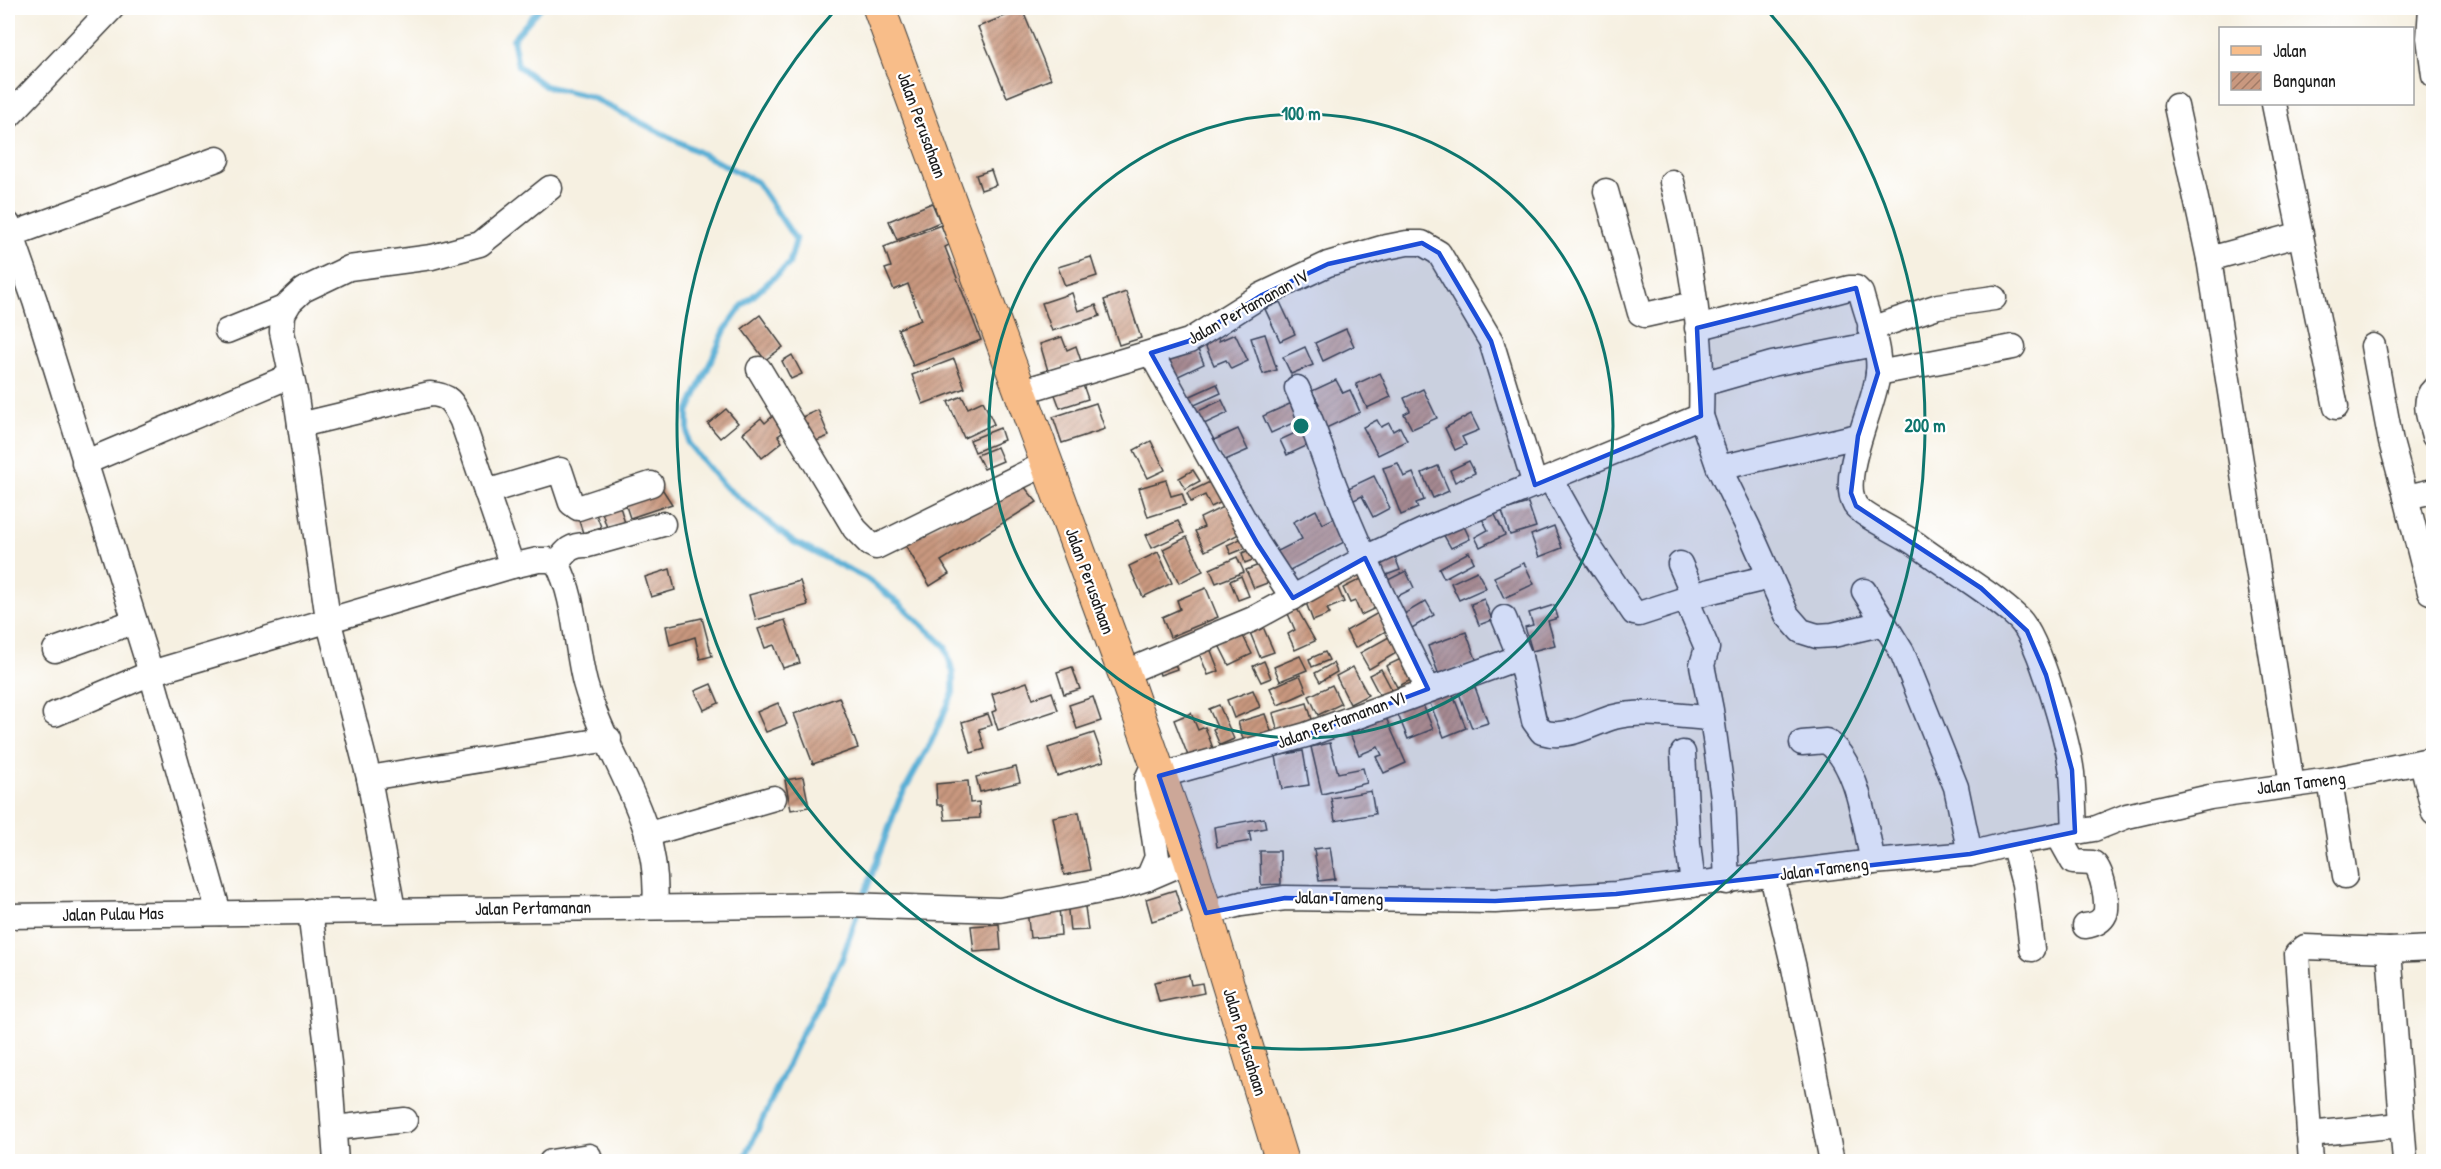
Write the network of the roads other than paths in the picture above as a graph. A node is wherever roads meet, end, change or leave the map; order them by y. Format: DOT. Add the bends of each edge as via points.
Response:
graph roads {
  1 [pos="879,8"];
  2 [pos="103,10"];
  3 [pos="2430,22"];
  4 [pos="2433,75"];
  5 [pos="2274,105"];
  6 [pos="2176,106"];
  7 [pos="8,117"];
  8 [pos="217,159"];
  9 [pos="1672,182"];
  10 [pos="550,188"];
  11 [pos="1606,191"];
  12 [pos="9,231"];
  13 [pos="2301,234"];
  14 [pos="2209,259"];
  15 [pos="1994,298"];
  16 [pos="1694,304"];
  17 [pos="286,307"];
  18 [pos="1697,328"];
  19 [pos="227,332"];
  20 [pos="1872,336"];
  21 [pos="2373,346"];
  22 [pos="2013,347"];
  23 [pos="1151,353"];
  24 [pos="759,369"];
  25 [pos="1878,373"];
  26 [pos="290,376"];
  27 [pos="1702,384"];
  28 [pos="1297,388"];
  29 [pos="2433,389"];
  30 [pos="1020,392"];
  31 [pos="2336,407"];
  32 [pos="1701,416"];
  33 [pos="300,425"];
  34 [pos="1858,436"];
  35 [pos="2433,436"];
  36 [pos="84,463"];
  37 [pos="1047,463"];
  38 [pos="1719,468"];
  39 [pos="1543,483"];
  40 [pos="651,484"];
  41 [pos="2433,491"];
  42 [pos="486,492"];
  43 [pos="2406,497"];
  44 [pos="663,524"];
  45 [pos="1365,558"];
  46 [pos="557,563"];
  47 [pos="1680,564"];
  48 [pos="512,566"];
  49 [pos="1770,578"];
  50 [pos="1864,591"];
  51 [pos="1293,598"];
  52 [pos="1690,598"];
  53 [pos="2432,598"];
  54 [pos="1504,618"];
  55 [pos="328,620"];
  56 [pos="133,622"];
  57 [pos="1884,623"];
  58 [pos="55,650"];
  59 [pos="1520,657"];
  60 [pos="151,673"];
  61 [pos="1124,673"];
  62 [pos="1428,689"];
  63 [pos="55,714"];
  64 [pos="1712,718"];
  65 [pos="609,739"];
  66 [pos="1802,743"];
  67 [pos="1683,753"];
  68 [pos="2428,761"];
  69 [pos="1157,769"];
  70 [pos="369,778"];
  71 [pos="2330,780"];
  72 [pos="2292,785"];
  73 [pos="774,798"];
  74 [pos="2433,813"];
  75 [pos="649,834"];
  76 [pos="2066,834"];
  77 [pos="2013,843"];
  78 [pos="1970,854"];
  79 [pos="1190,860"];
  80 [pos="1873,862"];
  81 [pos="1772,876"];
  82 [pos="2345,876"];
  83 [pos="1148,878"];
  84 [pos="1727,882"];
  85 [pos="1693,885"];
  86 [pos="655,907"];
  87 [pos="393,910"];
  88 [pos="310,911"];
  89 [pos="219,913"];
  90 [pos="1206,913"];
  91 [pos="8,916"];
  92 [pos="2085,926"];
  93 [pos="2433,948"];
  94 [pos="2032,949"];
  95 [pos="2389,950"];
  96 [pos="405,1120"];
  97 [pos="2401,1125"];
  98 [pos="335,1128"];
  99 [pos="2309,1134"];
  100 [pos="589,1156"];
  101 [pos="336,1161"];
  102 [pos="551,1161"];
  103 [pos="1282,1161"];
  104 [pos="1832,1161"];
  105 [pos="2311,1161"];
  106 [pos="2405,1161"];
  1 -- 30 [label="main road, Jalan Perusahaan"];
  2 -- 7 [label="street"];
  3 -- 4 [label="street"];
  5 -- 13 [label="street"];
  6 -- 14 [label="street"];
  8 -- 12 [label="street"];
  9 -- 16 [label="street" via="1690,262"];
  10 -- 17 [label="street" via="480,244 432,257 349,268 303,290"];
  11 -- 16 [label="street" via="1640,313"];
  12 -- 36 [label="street" via="35,301"];
  13 -- 14 [label="street"];
  13 -- 31 [label="street"];
  14 -- 72 [label="street"];
  15 -- 20 [label="street" via="1938,306"];
  16 -- 18 [label="street"];
  17 -- 19 [label="street"];
  17 -- 26 [label="street" via="282,332"];
  18 -- 20 [label="street" via="1856,288 1861,293"];
  18 -- 27 [label="street"];
  20 -- 25 [label="street"];
  20 -- 27 [label="street"];
  21 -- 43 [label="street"];
  22 -- 25 [label="street"];
  23 -- 30 [label="street, Jalan Pertamanan IV"];
  23 -- 39 [label="street, Jalan Pertamanan IV" via="1189,340 1262,295 1328,264 1382,248 1422,243 1438,253 1491,340"];
  23 -- 51 [label="street" via="1257,543"];
  24 -- 37 [label="street" via="855,529 870,544 881,546"];
  25 -- 34 [label="street"];
  26 -- 33 [label="street"];
  26 -- 36 [label="street"];
  27 -- 32 [label="street"];
  28 -- 45 [label="street"];
  29 -- 35 [label="street" via="2426,402"];
  30 -- 37 [label="main road, Jalan Perusahaan"];
  32 -- 38 [label="street"];
  32 -- 39 [label="street"];
  33 -- 42 [label="street" via="444,394 452,400 462,421"];
  33 -- 55 [label="street"];
  34 -- 38 [label="street"];
  34 -- 76 [label="street" via="1851,493 1856,506 1981,588 2020,620 2034,640 2072,770"];
  36 -- 56 [label="street"];
  37 -- 61 [label="main road, Jalan Perusahaan"];
  38 -- 49 [label="street"];
  39 -- 45 [label="street"];
  39 -- 52 [label="street, Jalan Pertamanan IV" via="1634,613"];
  40 -- 42 [label="street" via="578,508 571,503 560,470"];
  41 -- 43 [label="street"];
  42 -- 48 [label="street"];
  43 -- 53 [label="street"];
  44 -- 46 [label="street" via="588,545 577,544 567,549"];
  45 -- 51 [label="street"];
  45 -- 62 [label="street"];
  46 -- 48 [label="street" via="538,560"];
  46 -- 65 [label="street" via="568,591 585,681 597,718"];
  47 -- 52 [label="street"];
  48 -- 55 [label="street"];
  49 -- 52 [label="street"];
  49 -- 57 [label="street" via="1787,615 1808,635 1833,635"];
  50 -- 57 [label="street"];
  51 -- 61 [label="street"];
  52 -- 64 [label="street" via="1706,641 1702,665"];
  54 -- 59 [label="street"];
  55 -- 60 [label="street"];
  55 -- 70 [label="street"];
  56 -- 58 [label="street"];
  56 -- 60 [label="street"];
  57 -- 78 [label="street" via="1911,672 1957,791"];
  59 -- 62 [label="street, Jalan Pertamanan VI"];
  59 -- 64 [label="street" via="1534,721 1542,732 1571,733 1626,715"];
  60 -- 63 [label="street"];
  60 -- 89 [label="street"];
  61 -- 69 [label="main road, Jalan Perusahaan"];
  62 -- 69 [label="street, Jalan Pertamanan VI" via="1306,735"];
  64 -- 84 [label="street" via="1723,798"];
  65 -- 70 [label="street"];
  65 -- 75 [label="street"];
  66 -- 80 [label="street" via="1826,741 1840,751 1851,776"];
  67 -- 85 [label="street"];
  68 -- 71 [label="street, Jalan Tameng"];
  68 -- 74 [label="street"];
  69 -- 79 [label="main road, Jalan Perusahaan"];
  69 -- 83 [label="street" via="1147,780 1157,857"];
  70 -- 87 [label="street"];
  71 -- 72 [label="street, Jalan Tameng"];
  71 -- 82 [label="street"];
  72 -- 76 [label="street, Jalan Tameng" via="2210,796"];
  73 -- 75 [label="street"];
  75 -- 86 [label="street"];
  76 -- 77 [label="street, Jalan Tameng"];
  76 -- 92 [label="street" via="2073,862 2093,863 2099,870 2105,915 2097,924"];
  77 -- 78 [label="street, Jalan Tameng"];
  77 -- 94 [label="street" via="2024,884"];
  78 -- 80 [label="street, Jalan Tameng"];
  79 -- 83 [label="street, Jalan Pertamanan"];
  79 -- 90 [label="main road, Jalan Perusahaan"];
  80 -- 81 [label="street, Jalan Tameng"];
  81 -- 84 [label="street, Jalan Tameng"];
  81 -- 104 [label="street"];
  83 -- 86 [label="street, Jalan Pertamanan" via="1081,896 1000,910 847,905"];
  84 -- 85 [label="street, Jalan Tameng"];
  85 -- 90 [label="street, Jalan Tameng" via="1495,901 1285,898 1241,903"];
  86 -- 87 [label="street, Jalan Pertamanan"];
  87 -- 88 [label="street, Jalan Pertamanan"];
  88 -- 89 [label="street, Jalan Pertamanan"];
  88 -- 98 [label="street"];
  89 -- 91 [label="street, Jalan Pulau Mas"];
  90 -- 103 [label="main road, Jalan Perusahaan"];
  93 -- 95 [label="street"];
  95 -- 97 [label="street"];
  95 -- 99 [label="street" via="2305,947 2297,954"];
  96 -- 98 [label="street"];
  97 -- 99 [label="street"];
  97 -- 106 [label="street"];
  98 -- 101 [label="street"];
  99 -- 105 [label="street"];
  100 -- 102 [label="street"];
}
